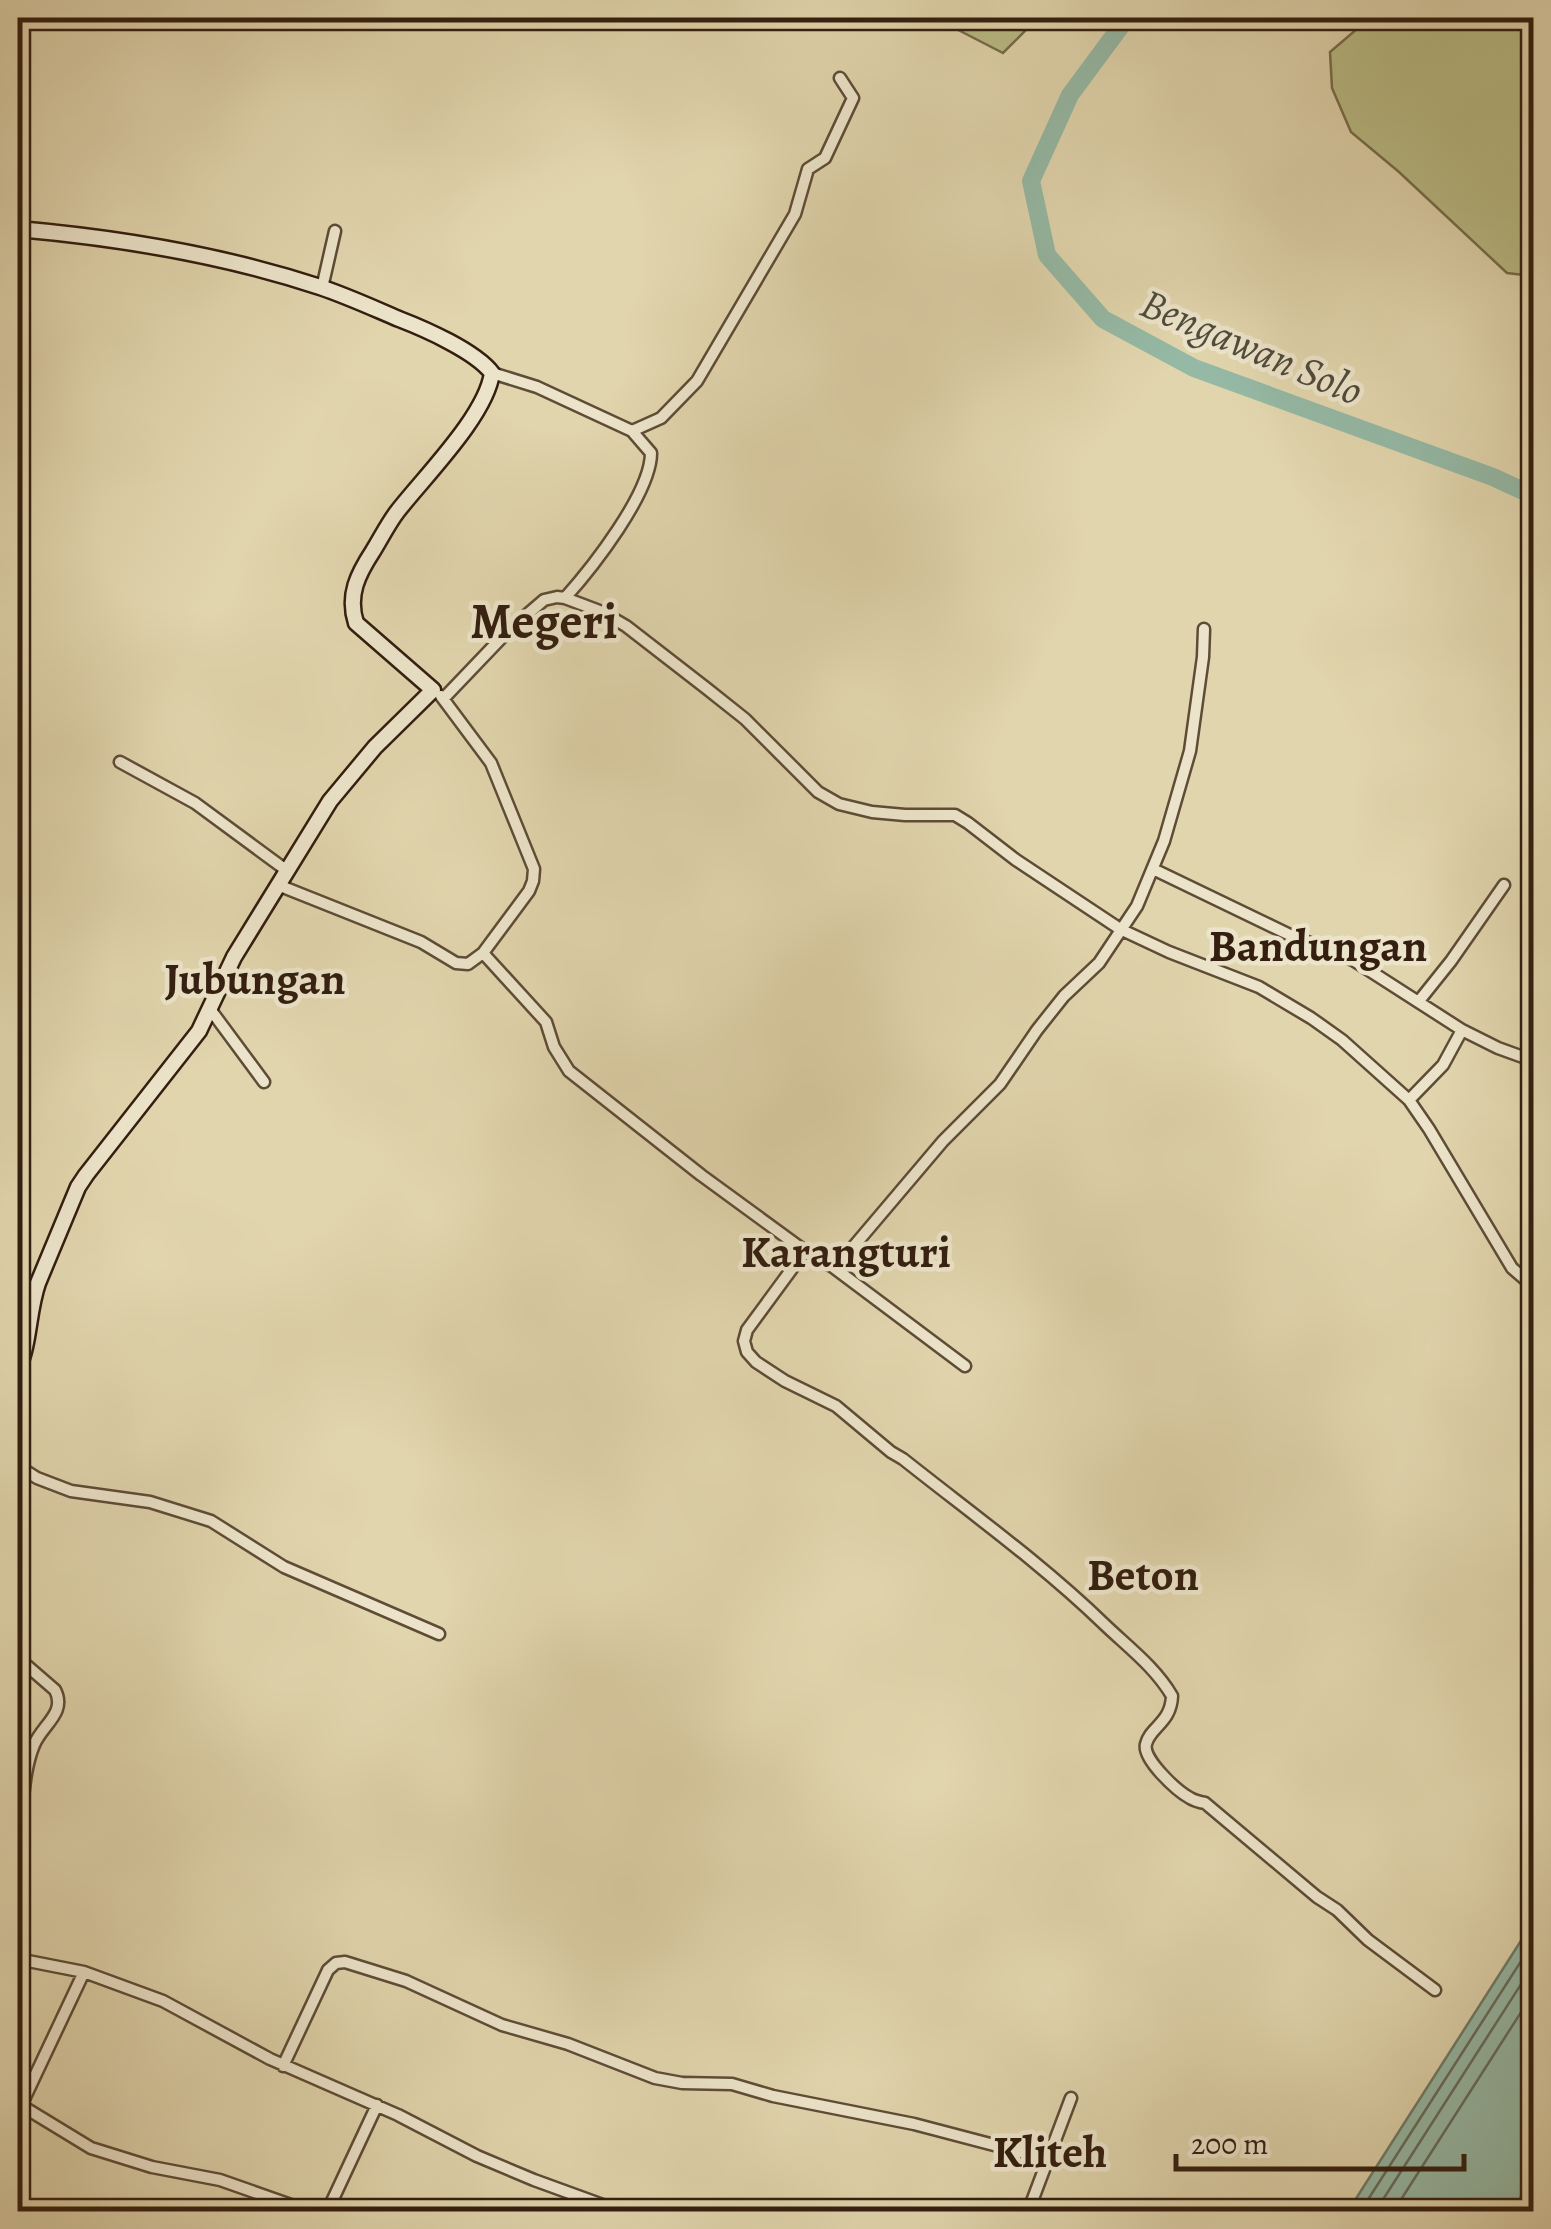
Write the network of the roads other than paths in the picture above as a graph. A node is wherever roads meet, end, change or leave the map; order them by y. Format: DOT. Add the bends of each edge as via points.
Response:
graph roads {
  1 [pos="840,78"];
  2 [pos="18,229"];
  3 [pos="335,231"];
  4 [pos="322,288"];
  5 [pos="492,373"];
  6 [pos="632,431"];
  7 [pos="565,598"];
  8 [pos="1204,629"];
  9 [pos="438,694"];
  10 [pos="120,762"];
  11 [pos="1154,869"];
  12 [pos="286,870"];
  13 [pos="278,885"];
  14 [pos="1504,885"];
  15 [pos="1120,929"];
  16 [pos="483,953"];
  17 [pos="1419,1001"];
  18 [pos="210,1010"];
  19 [pos="1462,1030"];
  20 [pos="1534,1061"];
  21 [pos="264,1082"];
  22 [pos="1410,1100"];
  23 [pos="805,1251"];
  24 [pos="833,1267"];
  25 [pos="1534,1287"];
  26 [pos="964,1366"];
  27 [pos="18,1369"];
  28 [pos="18,1466"];
  29 [pos="440,1634"];
  30 [pos="18,1658"];
  31 [pos="18,1838"];
  32 [pos="18,1959"];
  33 [pos="84,1972"];
  34 [pos="1435,1990"];
  35 [pos="284,2066"];
  36 [pos="1071,2098"];
  37 [pos="377,2105"];
  38 [pos="20,2109"];
  39 [pos="1047,2159"];
  40 [pos="311,2212"];
  41 [pos="327,2212"];
  42 [pos="622,2212"];
  43 [pos="1028,2212"];
  1 -- 6 [label="street" via="853,98 828,154 808,169 795,214 697,381 661,418"];
  2 -- 4 [label="street" via="156,246"];
  3 -- 4 [label="street"];
  4 -- 5 [label="street" via="425,329"];
  5 -- 6 [label="street"];
  5 -- 9 [label="street" via="482,401 394,516 354,590 356,622"];
  6 -- 7 [label="street" via="651,453 645,480 608,546"];
  7 -- 9 [label="street" via="544,600"];
  7 -- 15 [label="street" via="626,626 674,662 838,804 955,815"];
  8 -- 11 [label="street" via="1190,751"];
  9 -- 12 [label="street" via="375,748"];
  9 -- 16 [label="street" via="491,763 534,869 529,891"];
  10 -- 12 [label="street" via="195,804"];
  11 -- 15 [label="street"];
  11 -- 17 [label="street" via="1354,960"];
  12 -- 13 [label="street"];
  13 -- 16 [label="street" via="421,942 456,964"];
  13 -- 18 [label="street"];
  14 -- 17 [label="street"];
  15 -- 22 [label="street" via="1273,996 1342,1040"];
  15 -- 24 [label="street" via="1000,1084"];
  16 -- 23 [label="street" via="546,1022 569,1071"];
  17 -- 19 [label="street"];
  18 -- 21 [label="street"];
  18 -- 27 [label="street" via="78,1187 32,1299"];
  19 -- 20 [label="street"];
  19 -- 22 [label="street"];
  22 -- 25 [label="street" via="1512,1268"];
  23 -- 24 [label="street"];
  23 -- 34 [label="street" via="747,1330 747,1352 785,1381 836,1406 1090,1609 1171,1692 1168,1714 1145,1747 1163,1775"];
  24 -- 26 [label="street"];
  28 -- 29 [label="street" via="71,1491 150,1502 211,1521 284,1568"];
  30 -- 31 [label="street" via="58,1696 54,1717 30,1755"];
  32 -- 33 [label="street"];
  33 -- 35 [label="street" via="163,2001"];
  33 -- 38 [label="street"];
  35 -- 37 [label="street"];
  35 -- 39 [label="street" via="328,1970 345,1962 655,2078 732,2084"];
  36 -- 39 [label="street"];
  37 -- 41 [label="street"];
  37 -- 42 [label="street" via="477,2156"];
  38 -- 40 [label="street" via="92,2148 220,2180"];
  39 -- 43 [label="street"];
}
